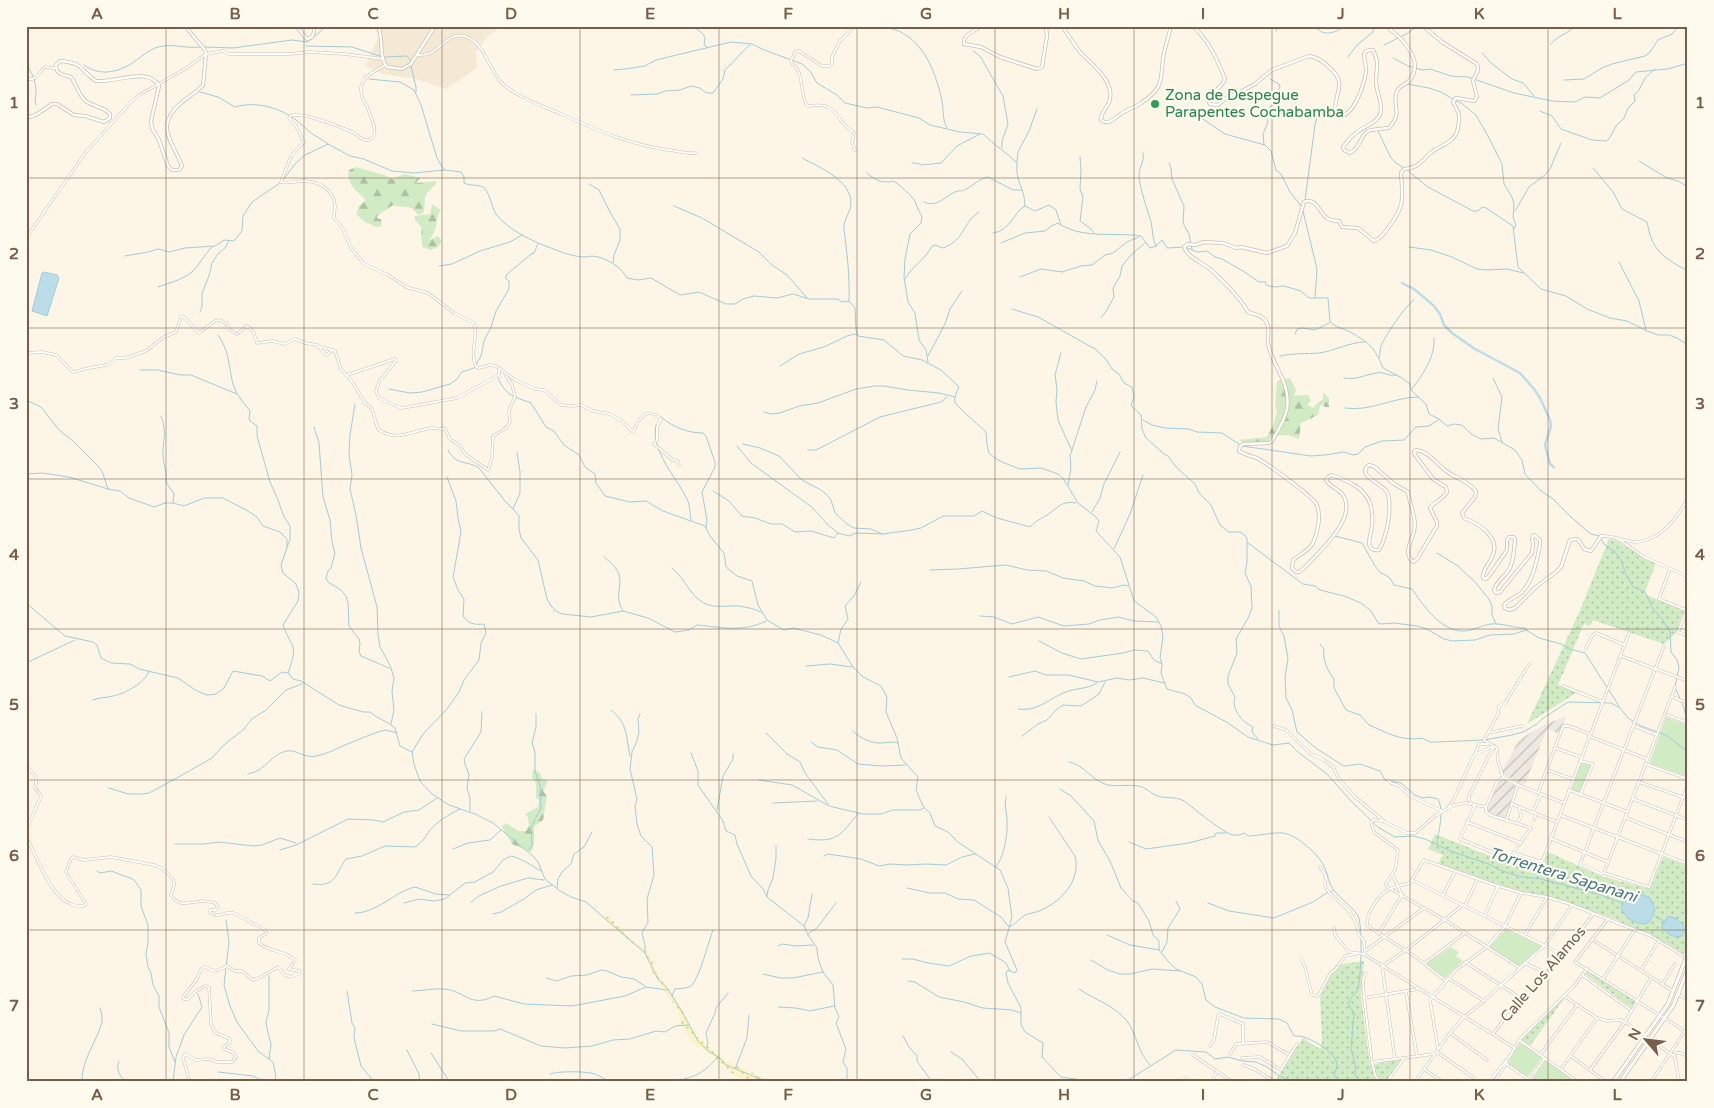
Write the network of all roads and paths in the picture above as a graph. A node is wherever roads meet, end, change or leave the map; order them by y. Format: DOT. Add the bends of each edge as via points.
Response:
graph roads {
  1 [pos="185,26"];
  2 [pos="296,26"];
  3 [pos="314,26"];
  4 [pos="378,26"];
  5 [pos="435,26"];
  6 [pos="855,26"];
  7 [pos="980,26"];
  8 [pos="1046,26"];
  9 [pos="1062,26"];
  10 [pos="1171,26"];
  11 [pos="1193,26"];
  12 [pos="1386,26"];
  13 [pos="1423,26"];
  14 [pos="206,54"];
  15 [pos="416,55"];
  16 [pos="383,59"];
  17 [pos="385,65"];
  18 [pos="55,68"];
  19 [pos="26,79"];
  20 [pos="158,84"];
  21 [pos="26,118"];
  22 [pos="855,150"];
  23 [pos="696,153"];
  24 [pos="26,238"];
  25 [pos="320,347"];
  26 [pos="333,350"];
  27 [pos="26,353"];
  28 [pos="499,370"];
  29 [pos="505,374"];
  30 [pos="346,375"];
  31 [pos="679,465"];
  32 [pos="1688,497"];
  33 [pos="1684,505"];
  34 [pos="1688,507"];
  35 [pos="1600,537"];
  36 [pos="1615,537"];
  37 [pos="1670,569"];
  38 [pos="1688,578"];
  39 [pos="1687,608"];
  40 [pos="1629,633"];
  41 [pos="1688,636"];
  42 [pos="1625,645"];
  43 [pos="1664,646"];
  44 [pos="1586,648"];
  45 [pos="1621,656"];
  46 [pos="1529,664"];
  47 [pos="1656,668"];
  48 [pos="1688,681"];
  49 [pos="1563,686"];
  50 [pos="1675,686"];
  51 [pos="1672,697"];
  52 [pos="1603,702"];
  53 [pos="1688,703"];
  54 [pos="1666,715"];
  55 [pos="1688,723"];
  56 [pos="1274,726"];
  57 [pos="1522,726"];
  58 [pos="1633,726"];
  59 [pos="1488,733"];
  60 [pos="1589,735"];
  61 [pos="1657,735"];
  62 [pos="1491,744"];
  63 [pos="1494,746"];
  64 [pos="1555,748"];
  65 [pos="1624,750"];
  66 [pos="1474,755"];
  67 [pos="1582,757"];
  68 [pos="1648,759"];
  69 [pos="1580,762"];
  70 [pos="1646,764"];
  71 [pos="26,765"];
  72 [pos="1546,770"];
  73 [pos="1503,777"];
  74 [pos="1574,779"];
  75 [pos="1688,779"];
  76 [pos="1388,780"];
  77 [pos="1639,782"];
  78 [pos="1688,784"];
  79 [pos="1518,786"];
  80 [pos="1569,790"];
  81 [pos="1538,793"];
  82 [pos="1542,794"];
  83 [pos="1580,795"];
  84 [pos="1683,797"];
  85 [pos="1633,799"];
  86 [pos="1688,799"];
  87 [pos="1564,803"];
  88 [pos="1603,803"];
  89 [pos="1473,804"];
  90 [pos="1512,804"];
  91 [pos="1486,807"];
  92 [pos="1518,807"];
  93 [pos="1447,809"];
  94 [pos="1442,811"];
  95 [pos="1533,812"];
  96 [pos="1628,812"];
  97 [pos="1536,814"];
  98 [pos="1560,815"];
  99 [pos="1675,815"];
  100 [pos="1626,818"];
  101 [pos="1534,820"];
  102 [pos="1688,820"];
  103 [pos="1383,821"];
  104 [pos="1506,821"];
  105 [pos="1467,822"];
  106 [pos="1557,822"];
  107 [pos="1517,823"];
  108 [pos="1594,828"];
  109 [pos="26,832"];
  110 [pos="1668,834"];
  111 [pos="26,836"];
  112 [pos="1618,836"];
  113 [pos="1550,838"];
  114 [pos="1688,842"];
  115 [pos="1520,843"];
  116 [pos="1584,852"];
  117 [pos="1514,853"];
  118 [pos="1661,854"];
  119 [pos="1609,862"];
  120 [pos="1688,864"];
  121 [pos="1320,867"];
  122 [pos="1455,872"];
  123 [pos="1604,872"];
  124 [pos="1392,874"];
  125 [pos="1412,880"];
  126 [pos="1477,880"];
  127 [pos="1399,886"];
  128 [pos="1498,886"];
  129 [pos="1391,888"];
  130 [pos="1522,893"];
  131 [pos="1402,895"];
  132 [pos="1443,895"];
  133 [pos="1547,897"];
  134 [pos="1572,905"];
  135 [pos="1464,906"];
  136 [pos="1424,908"];
  137 [pos="1593,914"];
  138 [pos="1484,915"];
  139 [pos="1445,920"];
  140 [pos="1607,920"];
  141 [pos="1505,926"];
  142 [pos="1334,928"];
  143 [pos="1634,930"];
  144 [pos="1378,933"];
  145 [pos="1465,933"];
  146 [pos="1525,935"];
  147 [pos="1384,936"];
  148 [pos="1592,940"];
  149 [pos="1658,941"];
  150 [pos="1545,946"];
  151 [pos="1486,947"];
  152 [pos="1406,950"];
  153 [pos="1365,953"];
  154 [pos="1688,953"];
  155 [pos="1356,954"];
  156 [pos="1563,955"];
  157 [pos="1617,956"];
  158 [pos="1301,958"];
  159 [pos="1687,959"];
  160 [pos="1465,962"];
  161 [pos="1425,963"];
  162 [pos="1526,963"];
  163 [pos="1675,964"];
  164 [pos="1382,966"];
  165 [pos="1520,968"];
  166 [pos="1688,968"];
  167 [pos="1587,969"];
  168 [pos="1641,970"];
  169 [pos="1366,974"];
  170 [pos="1547,974"];
  171 [pos="1582,974"];
  172 [pos="1652,978"];
  173 [pos="1447,979"];
  174 [pos="1603,979"];
  175 [pos="1662,985"];
  176 [pos="1501,986"];
  177 [pos="1419,989"];
  178 [pos="1673,991"];
  179 [pos="1406,992"];
  180 [pos="1385,994"];
  181 [pos="1678,994"];
  182 [pos="1563,996"];
  183 [pos="1432,997"];
  184 [pos="1364,998"];
  185 [pos="1522,1000"];
  186 [pos="1688,1000"];
  187 [pos="1484,1001"];
  188 [pos="1638,1001"];
  189 [pos="1577,1005"];
  190 [pos="1632,1010"];
  191 [pos="1660,1015"];
  192 [pos="1464,1016"];
  193 [pos="1597,1018"];
  194 [pos="1664,1018"];
  195 [pos="1625,1022"];
  196 [pos="1687,1032"];
  197 [pos="1450,1033"];
  198 [pos="1493,1034"];
  199 [pos="1645,1036"];
  200 [pos="1649,1039"];
  201 [pos="1519,1040"];
  202 [pos="1244,1044"];
  203 [pos="1297,1044"];
  204 [pos="1210,1046"];
  205 [pos="1515,1048"];
  206 [pos="1437,1051"];
  207 [pos="1230,1054"];
  208 [pos="1672,1054"];
  209 [pos="1193,1055"];
  210 [pos="1290,1055"];
  211 [pos="1540,1055"];
  212 [pos="1416,1056"];
  213 [pos="1570,1056"];
  214 [pos="1688,1057"];
  215 [pos="1242,1058"];
  216 [pos="1404,1058"];
  217 [pos="1545,1058"];
  218 [pos="1395,1059"];
  219 [pos="1487,1060"];
  220 [pos="1372,1062"];
  221 [pos="1506,1063"];
  222 [pos="1244,1065"];
  223 [pos="1424,1069"];
  224 [pos="1561,1070"];
  225 [pos="1590,1070"];
  226 [pos="1217,1072"];
  227 [pos="1185,1077"];
  228 [pos="1474,1078"];
  229 [pos="1528,1081"];
  230 [pos="190,1082"];
  231 [pos="1190,1082"];
  232 [pos="1212,1082"];
  233 [pos="1233,1082"];
  234 [pos="1275,1082"];
  235 [pos="1380,1082"];
  236 [pos="1387,1082"];
  237 [pos="1415,1082"];
  238 [pos="1443,1082"];
  239 [pos="1490,1082"];
  240 [pos="1494,1082"];
  241 [pos="1532,1082"];
  242 [pos="1578,1082"];
  243 [pos="1606,1082"];
  244 [pos="1613,1082"];
  245 [pos="1620,1082"];
  246 [pos="1651,1082"];
  247 [pos="1679,1082"];
  1 -- 14 [label="street"];
  2 -- 3 [label="street" via="307,39 312,38"];
  4 -- 16 [label="street"];
  5 -- 15 [label="street"];
  6 -- 22 [label="street" via="840,41 830,66 822,66 799,51 791,60 799,72 806,104 829,107 837,113 842,123 854,133 852,144"];
  7 -- 8 [label="street" via="966,35 964,44 981,47 1037,69 1042,67"];
  9 -- 10 [label="street" via="1078,50 1101,74 1109,89 1110,100 1101,114 1101,120 1106,122 1142,103 1158,89"];
  11 -- 12 [label="street" via="1204,36 1225,79 1223,85 1210,95 1208,100 1213,105 1255,84 1272,70 1309,56 1325,63 1338,77 1340,84 1334,109 1336,115 1345,116 1355,104 1366,72 1365,52 1373,50 1377,59 1376,82 1381,110 1373,123 1346,142 1344,150 1350,152 1360,144 1364,134 1389,128 1393,123 1397,116 1396,92 1414,70 1416,60 1399,36"];
  13 -- 35 [label="street" via="1477,64 1478,74 1473,84 1477,96 1474,101 1456,98 1453,102 1459,122 1452,139 1418,165 1401,173 1402,206 1379,239 1374,241 1358,228 1342,226 1339,221 1327,219 1308,200 1304,202 1295,233 1287,246 1267,253 1223,243 1204,242 1184,247 1242,301 1248,312 1267,323 1268,343 1285,384 1286,413 1272,441 1244,444 1239,451 1271,467 1317,504 1317,531 1313,543 1293,560 1292,568 1296,572 1303,569 1344,521 1345,498 1326,480 1332,475 1359,488 1368,498 1373,526 1369,544 1371,549 1379,550 1389,519 1388,499 1383,487 1366,475 1364,471 1368,465 1408,492 1415,520 1407,552 1413,562 1417,559 1437,526 1430,508 1447,492 1446,487 1433,479 1415,455 1416,450 1428,455 1476,491 1462,513 1464,518 1477,523 1492,538 1494,553 1482,574 1483,578 1489,576 1507,550 1507,540 1513,537 1511,566 1495,586 1496,593 1532,553 1534,535 1540,540 1532,575 1521,593 1504,605 1509,610 1556,572 1563,563 1570,540 1577,539 1589,551 1595,548"];
  14 -- 16 [label="street" via="223,51 230,54 316,52"];
  14 -- 20 [label="street"];
  14 -- 20 [label="street" via="202,85 178,106 167,122 167,134 182,166 179,170 168,166 152,128"];
  15 -- 17 [label="street" via="411,64 402,69"];
  15 -- 23 [label="street" via="428,54 448,39 462,35 477,44 496,76 518,96 607,134 658,149"];
  16 -- 17 [label="street"];
  17 -- 28 [label="street" via="370,72 362,82 363,98 374,128 373,138 364,140 317,119 298,114 290,116 304,142 291,156 281,182 309,181 324,186 334,204 334,218 364,264 406,287 428,294 471,321 476,328 473,345 475,365 480,368 490,365"];
  18 -- 19 [label="street" via="45,67 37,77"];
  18 -- 20 [label="street" via="60,61 72,62 96,81 146,76"];
  18 -- 21 [label="street" via="72,79 86,102 107,110 110,118 104,122 74,115 52,104"];
  20 -- 24 [label="street" via="130,103 86,152"];
  25 -- 26 [label="street"];
  25 -- 26 [label="street" via="326,355"];
  25 -- 27 [label="street" via="295,339 284,344 273,341 257,343 250,327 237,334 220,320 199,333 183,316 176,332 150,349 116,358 104,367 73,372 56,355"];
  26 -- 30 [label="street"];
  28 -- 29 [label="street"];
  28 -- 30 [label="street" via="497,376 457,398 404,408 379,398 376,391 380,380 396,361 394,359"];
  29 -- 30 [label="street" via="515,396 509,425 492,436 488,470 465,454 445,429 434,428 402,436 382,432 376,426 372,409"];
  29 -- 31 [label="street" via="544,390 560,405 581,405 610,414 633,432 644,414 657,416 661,419 654,444"];
  32 -- 33 [label="street"];
  33 -- 34 [label="street"];
  33 -- 36 [label="street" via="1664,530 1653,536 1637,542"];
  35 -- 36 [label="street"];
  36 -- 37 [label="street" via="1644,557"];
  37 -- 38 [label="street"];
  37 -- 39 [label="street" via="1659,599"];
  39 -- 41 [label="street" via="1678,632"];
  40 -- 42 [label="street"];
  42 -- 44 [label="street" via="1596,633"];
  42 -- 45 [label="street"];
  43 -- 47 [label="street"];
  45 -- 47 [label="street"];
  45 -- 52 [label="street"];
  46 -- 59 [label="street" via="1505,703 1499,706"];
  47 -- 48 [label="street"];
  47 -- 58 [label="street"];
  49 -- 52 [label="street"];
  50 -- 51 [label="street"];
  51 -- 53 [label="street"];
  51 -- 54 [label="street"];
  52 -- 60 [label="street"];
  54 -- 55 [label="street"];
  54 -- 61 [label="street"];
  56 -- 103 [label="street" via="1286,730 1311,754 1333,767 1354,796"];
  57 -- 59 [label="street"];
  58 -- 61 [label="street"];
  58 -- 65 [label="street"];
  59 -- 62 [label="street" via="1484,740"];
  60 -- 64 [label="street" via="1563,726"];
  60 -- 65 [label="street"];
  60 -- 67 [label="street"];
  61 -- 68 [label="street"];
  62 -- 63 [label="street"];
  62 -- 66 [label="street" via="1479,744"];
  63 -- 66 [label="street"];
  63 -- 73 [label="street"];
  63 -- 89 [label="street" via="1469,796"];
  64 -- 67 [label="street"];
  64 -- 72 [label="street"];
  65 -- 68 [label="street"];
  65 -- 88 [label="street"];
  66 -- 93 [label="street"];
  67 -- 69 [label="street"];
  68 -- 70 [label="street"];
  69 -- 74 [label="street"];
  69 -- 83 [label="street" via="1593,764"];
  70 -- 75 [label="street"];
  70 -- 77 [label="street"];
  71 -- 109 [label="street" via="36,776 35,788 41,798"];
  72 -- 74 [label="street"];
  72 -- 81 [label="street"];
  73 -- 79 [label="street"];
  73 -- 91 [label="street" via="1497,782"];
  74 -- 80 [label="street"];
  76 -- 94 [label="street" via="1410,796"];
  77 -- 84 [label="street"];
  77 -- 85 [label="street"];
  78 -- 84 [label="street"];
  79 -- 81 [label="street"];
  79 -- 90 [label="street"];
  80 -- 83 [label="street"];
  80 -- 87 [label="street"];
  81 -- 82 [label="street"];
  82 -- 87 [label="street"];
  82 -- 95 [label="street"];
  83 -- 88 [label="street"];
  84 -- 86 [label="street"];
  84 -- 99 [label="street"];
  85 -- 96 [label="street"];
  85 -- 99 [label="street"];
  87 -- 98 [label="street"];
  88 -- 96 [label="street"];
  88 -- 108 [label="street"];
  89 -- 91 [label="street"];
  89 -- 93 [label="street"];
  89 -- 105 [label="street"];
  90 -- 92 [label="street"];
  90 -- 104 [label="street"];
  91 -- 104 [label="street" via="1488,814"];
  92 -- 95 [label="street"];
  92 -- 107 [label="street" via="1521,817"];
  93 -- 94 [label="street"];
  94 -- 103 [label="street" via="1415,833 1407,833"];
  95 -- 97 [label="street"];
  96 -- 100 [label="street"];
  97 -- 101 [label="street"];
  97 -- 106 [label="street"];
  98 -- 106 [label="street"];
  98 -- 108 [label="street"];
  99 -- 102 [label="street"];
  99 -- 110 [label="street"];
  100 -- 110 [label="street"];
  100 -- 112 [label="street"];
  103 -- 124 [label="street" via="1372,820 1371,823 1374,832 1398,850"];
  104 -- 107 [label="street"];
  105 -- 115 [label="street"];
  105 -- 117 [label="street" via="1460,839 1510,859"];
  106 -- 113 [label="street"];
  107 -- 115 [label="street" via="1531,828"];
  108 -- 112 [label="street"];
  108 -- 116 [label="street"];
  110 -- 114 [label="street"];
  110 -- 118 [label="street"];
  111 -- 230 [label="street" via="47,879 68,903 86,904 66,872 73,857 84,860 111,857 154,864 173,880 173,898 186,904 215,903 218,907 210,910 212,914 233,914 264,929 267,933 259,938 259,943 295,960 289,969 300,973 291,977 278,967 253,980 242,971 227,966 217,971 201,969 183,997 188,999 204,986 209,987 211,1026 216,1033 229,1038 230,1042 224,1049 236,1057 232,1062 217,1062 196,1060 185,1054"];
  112 -- 118 [label="street"];
  112 -- 119 [label="street"];
  113 -- 116 [label="street"];
  113 -- 117 [label="street" via="1542,861"];
  115 -- 117 [label="street"];
  116 -- 119 [label="street"];
  116 -- 123 [label="street" via="1580,864 1601,874"];
  118 -- 120 [label="street"];
  118 -- 123 [label="street" via="1649,887"];
  119 -- 123 [label="street"];
  121 -- 153 [label="street" via="1326,876 1327,890 1350,912 1357,925"];
  122 -- 125 [label="street" via="1424,860"];
  122 -- 126 [label="street"];
  122 -- 132 [label="street"];
  124 -- 127 [label="street"];
  124 -- 129 [label="street" via="1386,884"];
  125 -- 127 [label="street"];
  125 -- 132 [label="street"];
  126 -- 128 [label="street"];
  126 -- 135 [label="street"];
  127 -- 129 [label="street"];
  127 -- 131 [label="street"];
  128 -- 130 [label="street"];
  128 -- 138 [label="street"];
  129 -- 131 [label="street"];
  129 -- 144 [label="street" via="1380,895 1367,917 1367,925"];
  130 -- 133 [label="street"];
  130 -- 141 [label="street"];
  131 -- 136 [label="street"];
  131 -- 144 [label="street"];
  132 -- 135 [label="street"];
  133 -- 134 [label="street"];
  133 -- 146 [label="street"];
  134 -- 137 [label="street"];
  134 -- 150 [label="street"];
  135 -- 138 [label="street"];
  135 -- 139 [label="street"];
  136 -- 139 [label="street"];
  136 -- 147 [label="street"];
  137 -- 140 [label="street"];
  137 -- 156 [label="street, Calle Los Alamos"];
  138 -- 141 [label="street"];
  139 -- 145 [label="street"];
  139 -- 152 [label="street"];
  140 -- 143 [label="street"];
  140 -- 148 [label="street"];
  141 -- 146 [label="street"];
  141 -- 151 [label="street"];
  142 -- 155 [label="street" via="1342,945"];
  143 -- 149 [label="street"];
  143 -- 157 [label="street"];
  144 -- 147 [label="street"];
  145 -- 151 [label="street"];
  145 -- 161 [label="street"];
  146 -- 150 [label="street"];
  147 -- 152 [label="street"];
  147 -- 153 [label="street"];
  148 -- 157 [label="street"];
  148 -- 167 [label="street" via="1576,962"];
  149 -- 159 [label="street"];
  149 -- 168 [label="street"];
  150 -- 156 [label="street"];
  150 -- 162 [label="street"];
  151 -- 160 [label="street"];
  151 -- 165 [label="street"];
  152 -- 161 [label="street"];
  152 -- 164 [label="street"];
  153 -- 155 [label="street"];
  153 -- 164 [label="street"];
  154 -- 159 [label="main road"];
  155 -- 158 [label="street" via="1345,956 1318,996 1312,995"];
  156 -- 170 [label="street, Calle Los Alamos"];
  157 -- 168 [label="street"];
  157 -- 174 [label="street"];
  159 -- 178 [label="main road"];
  160 -- 173 [label="street"];
  160 -- 176 [label="street"];
  161 -- 173 [label="street" via="1430,971"];
  162 -- 165 [label="street"];
  162 -- 170 [label="street"];
  163 -- 175 [label="street"];
  164 -- 177 [label="street"];
  164 -- 180 [label="street"];
  165 -- 176 [label="street"];
  166 -- 181 [label="main road"];
  167 -- 171 [label="street"];
  167 -- 174 [label="street"];
  168 -- 172 [label="street"];
  169 -- 184 [label="street"];
  170 -- 185 [label="street, Calle Los Alamos"];
  171 -- 182 [label="street"];
  171 -- 190 [label="street"];
  172 -- 175 [label="street"];
  172 -- 188 [label="street"];
  173 -- 183 [label="street"];
  173 -- 187 [label="street"];
  174 -- 188 [label="street"];
  175 -- 178 [label="street"];
  176 -- 185 [label="street"];
  176 -- 187 [label="street"];
  177 -- 179 [label="street"];
  177 -- 183 [label="street"];
  178 -- 191 [label="main road"];
  179 -- 180 [label="street"];
  179 -- 212 [label="street"];
  180 -- 184 [label="street"];
  180 -- 218 [label="street"];
  181 -- 186 [label="street"];
  181 -- 194 [label="main road"];
  182 -- 189 [label="street"];
  182 -- 201 [label="street"];
  183 -- 192 [label="street"];
  183 -- 206 [label="street"];
  184 -- 220 [label="street"];
  185 -- 198 [label="street, Calle Los Alamos"];
  187 -- 192 [label="street"];
  188 -- 190 [label="street"];
  188 -- 191 [label="street"];
  189 -- 193 [label="street"];
  189 -- 211 [label="street"];
  190 -- 195 [label="street"];
  191 -- 194 [label="street"];
  191 -- 199 [label="main road"];
  192 -- 197 [label="street"];
  192 -- 198 [label="street"];
  193 -- 195 [label="street"];
  193 -- 213 [label="street"];
  194 -- 196 [label="street"];
  194 -- 200 [label="main road"];
  195 -- 199 [label="street"];
  195 -- 225 [label="street"];
  196 -- 208 [label="street"];
  197 -- 206 [label="street"];
  197 -- 219 [label="street"];
  198 -- 205 [label="street"];
  199 -- 244 [label="main road"];
  200 -- 208 [label="street"];
  200 -- 245 [label="main road"];
  201 -- 205 [label="street"];
  201 -- 211 [label="street"];
  202 -- 204 [label="street" via="1243,1024 1220,1014"];
  202 -- 207 [label="street" via="1236,1044"];
  202 -- 210 [label="street" via="1267,1042"];
  203 -- 210 [label="street"];
  205 -- 221 [label="street"];
  206 -- 212 [label="street"];
  206 -- 223 [label="street"];
  206 -- 228 [label="street"];
  208 -- 214 [label="street" via="1677,1052"];
  208 -- 246 [label="street"];
  208 -- 247 [label="street"];
  209 -- 226 [label="street"];
  210 -- 215 [label="street" via="1281,1070 1260,1057"];
  211 -- 217 [label="street"];
  212 -- 216 [label="street"];
  213 -- 224 [label="street"];
  213 -- 225 [label="street"];
  216 -- 218 [label="street"];
  216 -- 236 [label="street"];
  217 -- 224 [label="street"];
  217 -- 229 [label="street"];
  218 -- 220 [label="street"];
  220 -- 235 [label="street"];
  221 -- 229 [label="street"];
  221 -- 239 [label="street"];
  221 -- 240 [label="street"];
  222 -- 234 [label="street"];
  223 -- 237 [label="street"];
  223 -- 238 [label="street"];
  224 -- 242 [label="street"];
  225 -- 243 [label="street"];
  226 -- 232 [label="street"];
  226 -- 233 [label="street"];
  227 -- 231 [label="street"];
  229 -- 241 [label="street"];
}
